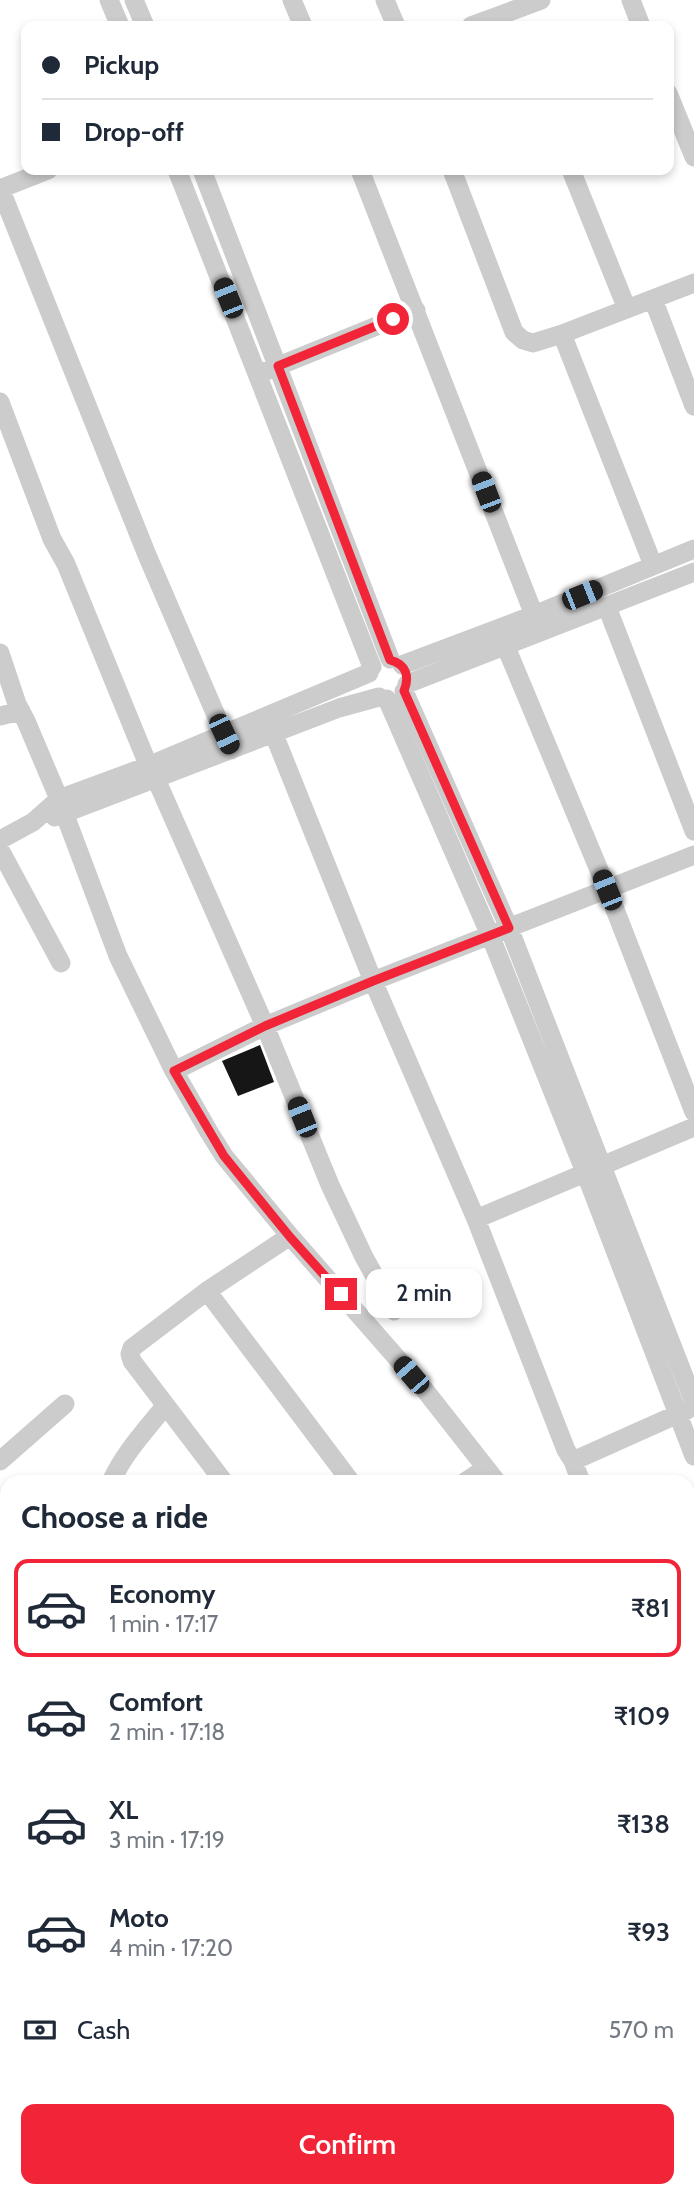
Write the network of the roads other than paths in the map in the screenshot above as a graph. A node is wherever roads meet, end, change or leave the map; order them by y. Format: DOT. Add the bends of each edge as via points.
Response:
graph roads {
  1 [pos="109,0"];
  2 [pos="134,0"];
  3 [pos="292,0"];
  4 [pos="385,0"];
  5 [pos="541,0"];
  6 [pos="631,0"];
  7 [pos="509,13"];
  8 [pos="118,21"];
  9 [pos="143,21"];
  10 [pos="301,21"];
  11 [pos="394,21"];
  12 [pos="486,21"];
  13 [pos="639,21"];
  14 [pos="674,108"];
  15 [pos="694,157"];
  16 [pos="35,175"];
  17 [pos="179,175"];
  18 [pos="204,175"];
  19 [pos="362,175"];
  20 [pos="454,175"];
  21 [pos="573,175"];
  22 [pos="0,189"];
  23 [pos="694,283"];
  24 [pos="653,299"];
  25 [pos="627,309"];
  26 [pos="416,310"];
  27 [pos="562,334"];
  28 [pos="278,366"];
  29 [pos="259,374"];
  30 [pos="0,402"];
  31 [pos="694,406"];
  32 [pos="694,549"];
  33 [pos="653,565"];
  34 [pos="694,572"];
  35 [pos="607,607"];
  36 [pos="534,615"];
  37 [pos="506,647"];
  38 [pos="0,653"];
  39 [pos="389,680"];
  40 [pos="21,711"];
  41 [pos="0,716"];
  42 [pos="274,732"];
  43 [pos="227,742"];
  44 [pos="152,772"];
  45 [pos="62,807"];
  46 [pos="694,831"];
  47 [pos="0,840"];
  48 [pos="0,850"];
  49 [pos="694,855"];
  50 [pos="607,890"];
  51 [pos="509,928"];
  52 [pos="490,935"];
  53 [pos="61,963"];
  54 [pos="373,981"];
  55 [pos="265,1026"];
  56 [pos="174,1071"];
  57 [pos="694,1112"];
  58 [pos="694,1127"];
  59 [pos="594,1168"];
  60 [pos="476,1219"];
  61 [pos="290,1237"];
  62 [pos="207,1291"];
  63 [pos="394,1311"];
  64 [pos="694,1402"];
  65 [pos="65,1404"];
  66 [pos="165,1406"];
  67 [pos="686,1411"];
  68 [pos="694,1456"];
  69 [pos="0,1461"];
  70 [pos="573,1461"];
  71 [pos="114,1475"];
  72 [pos="219,1475"];
  73 [pos="346,1475"];
  74 [pos="491,1475"];
  75 [pos="578,1475"];
  1 -- 8 [label="street"];
  2 -- 9 [label="street"];
  3 -- 10 [label="street"];
  4 -- 11 [label="street"];
  5 -- 7 [label="street"];
  6 -- 13 [label="street"];
  7 -- 12 [label="street"];
  14 -- 15 [label="street"];
  16 -- 22 [label="street"];
  17 -- 29 [label="street"];
  18 -- 28 [label="street"];
  19 -- 26 [label="street"];
  20 -- 27 [label="street" via="514,332 533,343"];
  21 -- 25 [label="street"];
  22 -- 43 [label="street"];
  23 -- 24 [label="street"];
  24 -- 25 [label="street"];
  24 -- 31 [label="street"];
  25 -- 27 [label="street"];
  26 -- 28 [label="street"];
  26 -- 36 [label="street"];
  27 -- 33 [label="street"];
  28 -- 29 [label="street"];
  28 -- 39 [label="street"];
  29 -- 39 [label="street"];
  30 -- 44 [label="street" via="52,539"];
  32 -- 33 [label="street"];
  33 -- 36 [label="street"];
  34 -- 35 [label="street"];
  35 -- 37 [label="street"];
  35 -- 46 [label="street"];
  36 -- 39 [label="street"];
  37 -- 39 [label="street"];
  37 -- 50 [label="street"];
  38 -- 40 [label="street"];
  39 -- 42 [label="street" via="340,708"];
  39 -- 43 [label="street"];
  39 -- 51 [label="street"];
  39 -- 52 [label="street"];
  40 -- 41 [label="street"];
  40 -- 45 [label="street"];
  42 -- 43 [label="street"];
  42 -- 54 [label="street"];
  43 -- 44 [label="street"];
  44 -- 45 [label="street"];
  44 -- 55 [label="street"];
  45 -- 47 [label="street"];
  45 -- 56 [label="street" via="118,956"];
  48 -- 53 [label="street"];
  49 -- 50 [label="street"];
  50 -- 51 [label="street"];
  50 -- 57 [label="street"];
  51 -- 52 [label="street"];
  51 -- 59 [label="street"];
  52 -- 54 [label="street"];
  52 -- 59 [label="street"];
  54 -- 55 [label="street"];
  54 -- 60 [label="street"];
  55 -- 56 [label="street"];
  55 -- 63 [label="street" via="330,1185"];
  56 -- 61 [label="street" via="224,1156"];
  58 -- 59 [label="street"];
  59 -- 60 [label="street"];
  59 -- 64 [label="street"];
  59 -- 67 [label="street"];
  60 -- 70 [label="street"];
  61 -- 62 [label="street"];
  61 -- 74 [label="street" via="424,1389"];
  62 -- 66 [label="street" via="132,1348 132,1361"];
  62 -- 73 [label="street"];
  65 -- 69 [label="street"];
  66 -- 71 [label="street"];
  66 -- 72 [label="street"];
  67 -- 68 [label="street"];
  67 -- 70 [label="street"];
  70 -- 75 [label="street"];
}
